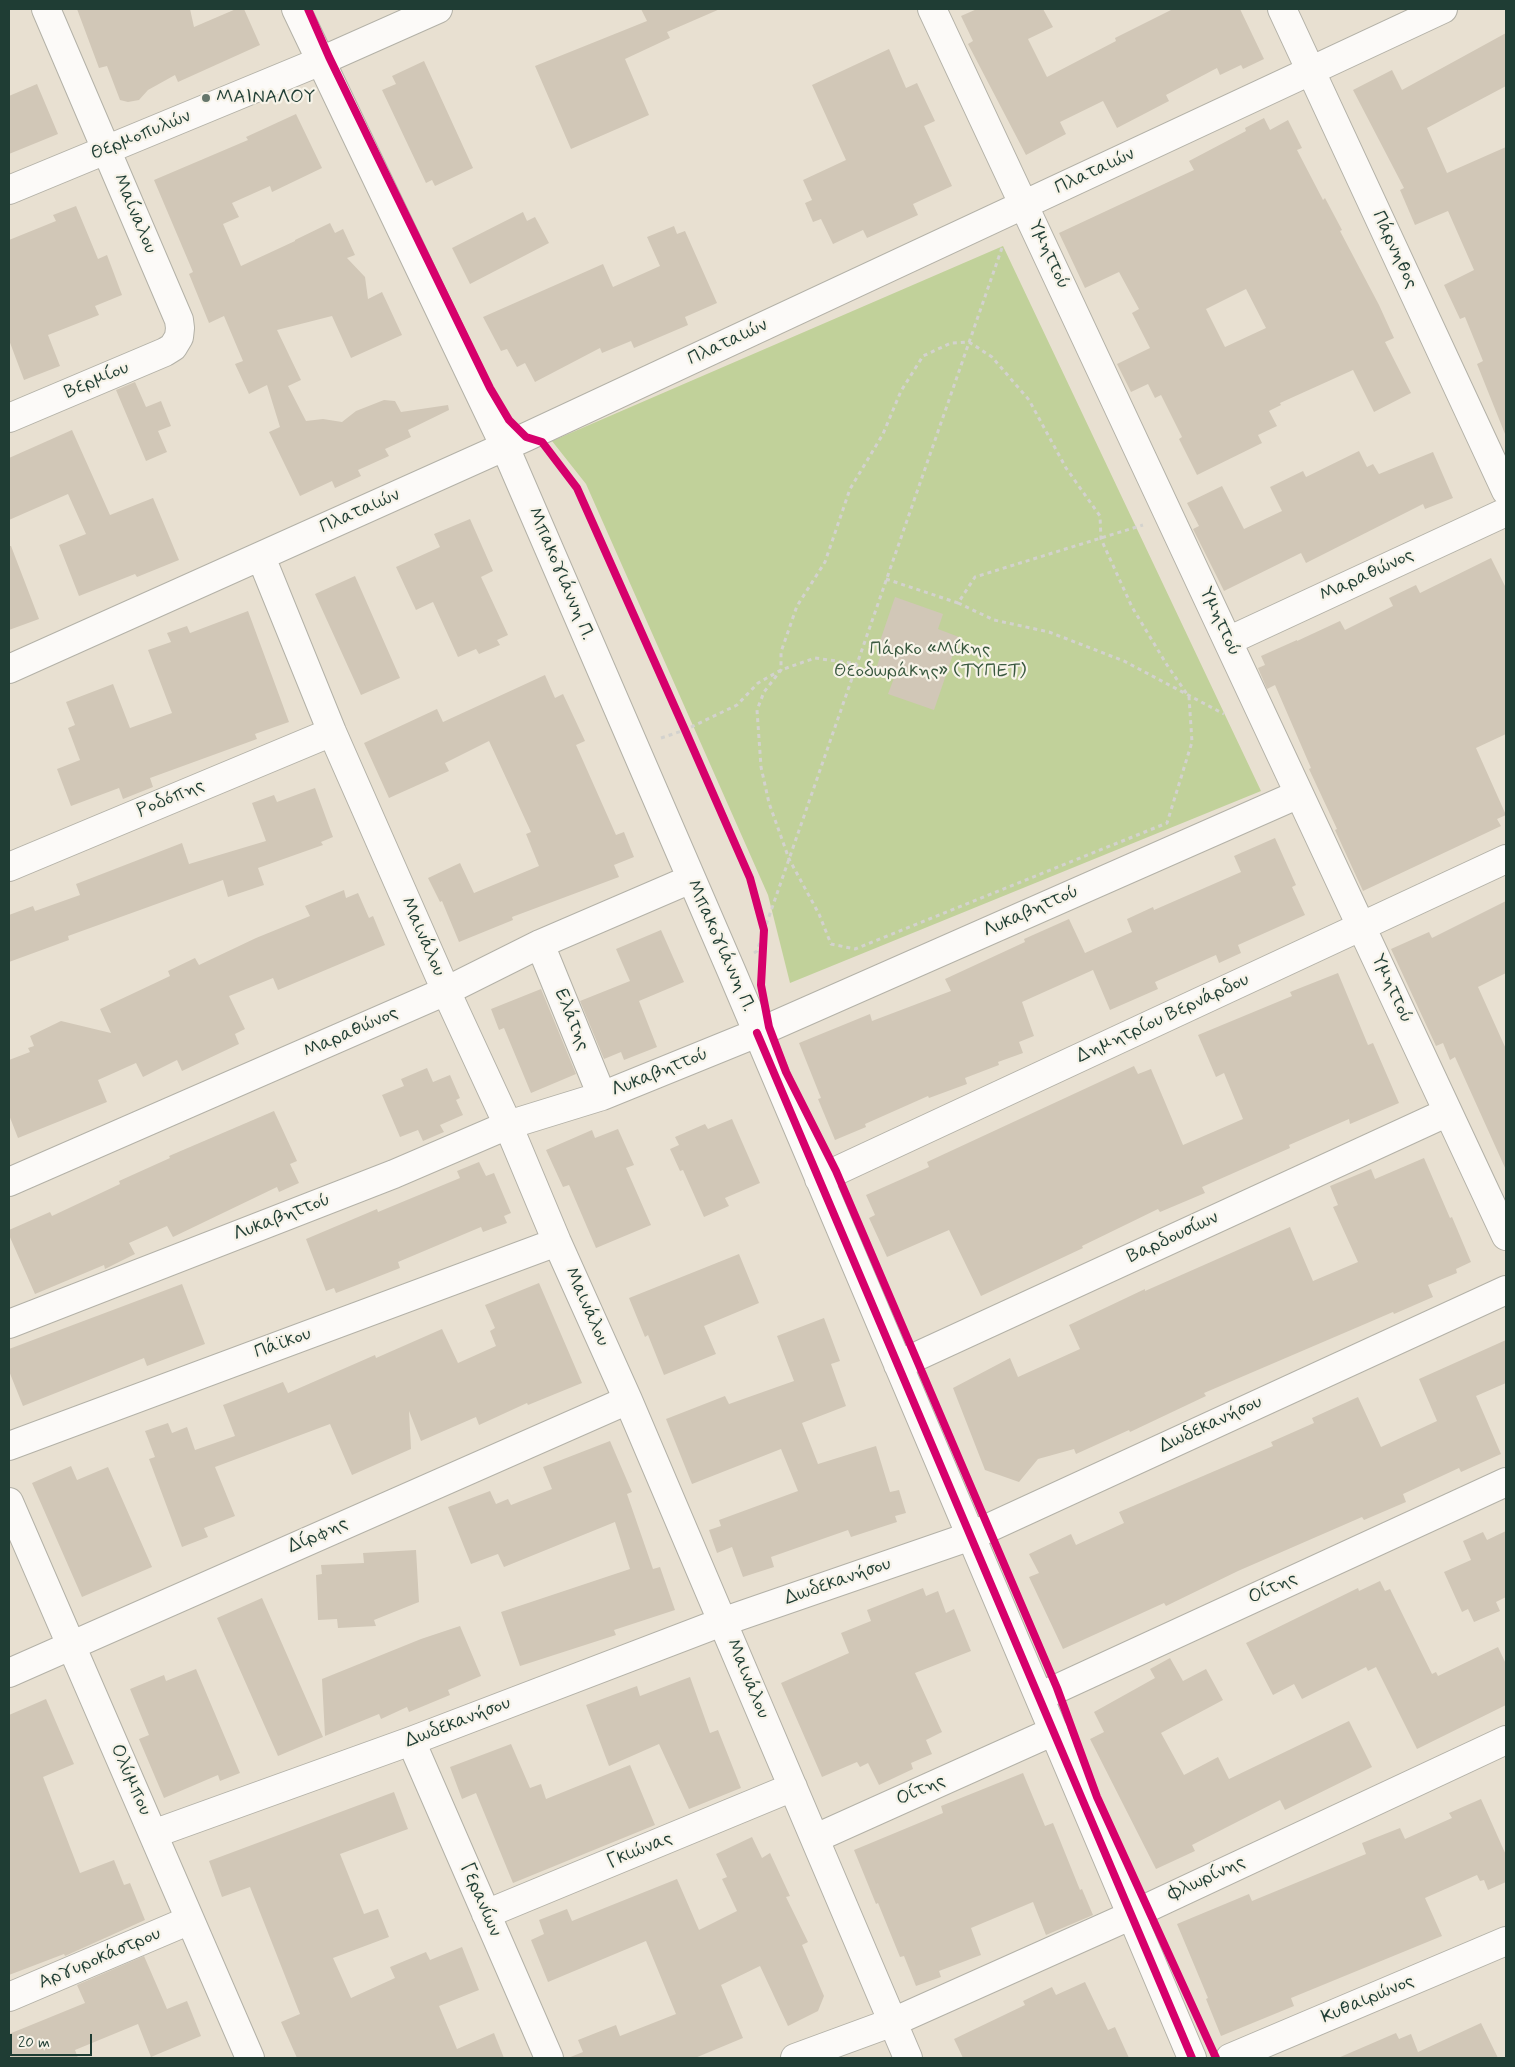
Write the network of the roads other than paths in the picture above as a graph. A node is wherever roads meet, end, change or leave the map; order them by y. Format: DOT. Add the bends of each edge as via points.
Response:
graph roads {
  1 [pos="46,9"];
  2 [pos="296,9"];
  3 [pos="438,9"];
  4 [pos="932,9"];
  5 [pos="1282,9"];
  6 [pos="1443,9"];
  7 [pos="321,61"];
  8 [pos="1311,70"];
  9 [pos="106,150"];
  10 [pos="9,190"];
  11 [pos="1024,205"];
  12 [pos="179,337"];
  13 [pos="9,418"];
  14 [pos="504,447"];
  15 [pos="1506,492"];
  16 [pos="1506,512"];
  17 [pos="260,557"];
  18 [pos="1228,641"];
  19 [pos="9,669"];
  20 [pos="332,732"];
  21 [pos="1299,794"];
  22 [pos="1506,859"];
  23 [pos="9,867"];
  24 [pos="691,879"];
  25 [pos="1362,926"];
  26 [pos="540,944"];
  27 [pos="446,991"];
  28 [pos="758,1033"];
  29 [pos="602,1096"];
  30 [pos="1448,1112"];
  31 [pos="508,1125"];
  32 [pos="819,1179"];
  33 [pos="9,1182"];
  34 [pos="1506,1236"];
  35 [pos="557,1242"];
  36 [pos="1506,1290"];
  37 [pos="9,1324"];
  38 [pos="898,1365"];
  39 [pos="628,1400"];
  40 [pos="9,1446"];
  41 [pos="1506,1482"];
  42 [pos="9,1502"];
  43 [pos="971,1536"];
  44 [pos="722,1622"];
  45 [pos="71,1646"];
  46 [pos="9,1673"];
  47 [pos="1039,1697"];
  48 [pos="1054,1731"];
  49 [pos="1506,1740"];
  50 [pos="411,1741"];
  51 [pos="793,1788"];
  52 [pos="153,1834"];
  53 [pos="816,1838"];
  54 [pos="486,1914"];
  55 [pos="1132,1915"];
  56 [pos="190,1920"];
  57 [pos="1506,1941"];
  58 [pos="9,1997"];
  59 [pos="893,2022"];
  60 [pos="250,2058"];
  61 [pos="549,2058"];
  62 [pos="795,2058"];
  63 [pos="908,2058"];
  64 [pos="1192,2058"];
  65 [pos="1230,2058"];
  1 -- 9 [label="street, Μαίναλου"];
  2 -- 7 [label="street, Μπακογιάννη Π."];
  3 -- 7 [label="street, Θερμοπυλών"];
  4 -- 11 [label="street, Υμηττού"];
  5 -- 8 [label="street, Πάρνηθος"];
  6 -- 8 [label="street, Πλαταιών"];
  7 -- 9 [label="street, Θερμοπυλών"];
  7 -- 14 [label="street, Μπακογιάννη Π."];
  8 -- 11 [label="street, Πλαταιών"];
  8 -- 15 [label="street, Πάρνηθος"];
  9 -- 10 [label="street, Θερμοπυλών"];
  9 -- 12 [label="street, Μαίναλου" via="179,320"];
  11 -- 14 [label="street, Πλαταιών"];
  11 -- 18 [label="street, Υμηττού"];
  12 -- 13 [label="street, Βερμίου" via="166,352"];
  14 -- 17 [label="street, Πλαταιών"];
  14 -- 24 [label="street, Μπακογιάννη Π."];
  16 -- 18 [label="street, Μαραθώνος"];
  17 -- 19 [label="street, Πλαταιών"];
  17 -- 20 [label="street, Μαινάλου"];
  18 -- 21 [label="street, Υμηττού"];
  20 -- 23 [label="street, Ροδόπης"];
  20 -- 27 [label="street, Μαινάλου"];
  21 -- 25 [label="street, Υμηττού"];
  21 -- 28 [label="street, Λυκαβηττού"];
  22 -- 25 [label="street, Δημητρίου Βερνάρδου"];
  24 -- 26 [label="street, Μαραθώνος"];
  24 -- 28 [label="street, Μπακογιάννη Π."];
  25 -- 30 [label="street, Υμηττού"];
  25 -- 32 [label="street, Δημητρίου Βερνάρδου"];
  26 -- 27 [label="street, Μαραθώνος"];
  26 -- 29 [label="street, Ελάτης"];
  27 -- 31 [label="street, Μαινάλου"];
  27 -- 33 [label="street, Μαραθώνος"];
  28 -- 29 [label="street, Λυκαβηττού"];
  28 -- 32 [label="street, Μπακογιάννη Π."];
  29 -- 31 [label="street, Λυκαβηττού"];
  30 -- 34 [label="street, Υμηττού"];
  30 -- 38 [label="street, Βαρδουσίων"];
  31 -- 35 [label="street, Μαινάλου"];
  31 -- 37 [label="street, Λυκαβηττού" via="394,1174"];
  32 -- 38 [label="street, Μπακογιάννη Π."];
  35 -- 39 [label="street, Μαινάλου"];
  35 -- 40 [label="street, Πάϊκου"];
  36 -- 43 [label="street, Δωδεκανήσου"];
  38 -- 43 [label="street, Μπακογιάννη Π."];
  39 -- 44 [label="street, Μαινάλου"];
  39 -- 45 [label="street, Δίρφης"];
  41 -- 47 [label="street, Οίτης"];
  42 -- 45 [label="street, Ολύμπου"];
  43 -- 44 [label="street, Δωδεκανήσου"];
  43 -- 47 [label="street, Μπακογιάννη Π."];
  44 -- 50 [label="street, Δωδεκανήσου"];
  44 -- 51 [label="street, Μαινάλου"];
  45 -- 46 [label="street, Δίρφης"];
  45 -- 52 [label="street, Ολύμπου"];
  47 -- 48 [label="street, Μπακογιάννη Π."];
  48 -- 53 [label="street, Οίτης"];
  48 -- 55 [label="street, Μπακογιάννη Π."];
  49 -- 55 [label="street, Φλωρίνης"];
  50 -- 52 [label="street, Δωδεκανήσου"];
  50 -- 54 [label="street, Γερανίων"];
  51 -- 53 [label="street, Μαινάλου"];
  51 -- 54 [label="street, Γκιώνας"];
  52 -- 56 [label="street, Ολύμπου"];
  53 -- 59 [label="street, Μαινάλου"];
  54 -- 61 [label="street, Γερανίων"];
  55 -- 59 [label="street, Φλωρίνης"];
  55 -- 64 [label="street, Μπακογιάννη Π."];
  56 -- 58 [label="street, Αργυροκάστρου"];
  56 -- 60 [label="street, Ολύμπου"];
  57 -- 65 [label="street, Κυθαιρώνος"];
  59 -- 62 [label="street, Φλωρίνης"];
  59 -- 63 [label="street, Μαινάλου"];
}
